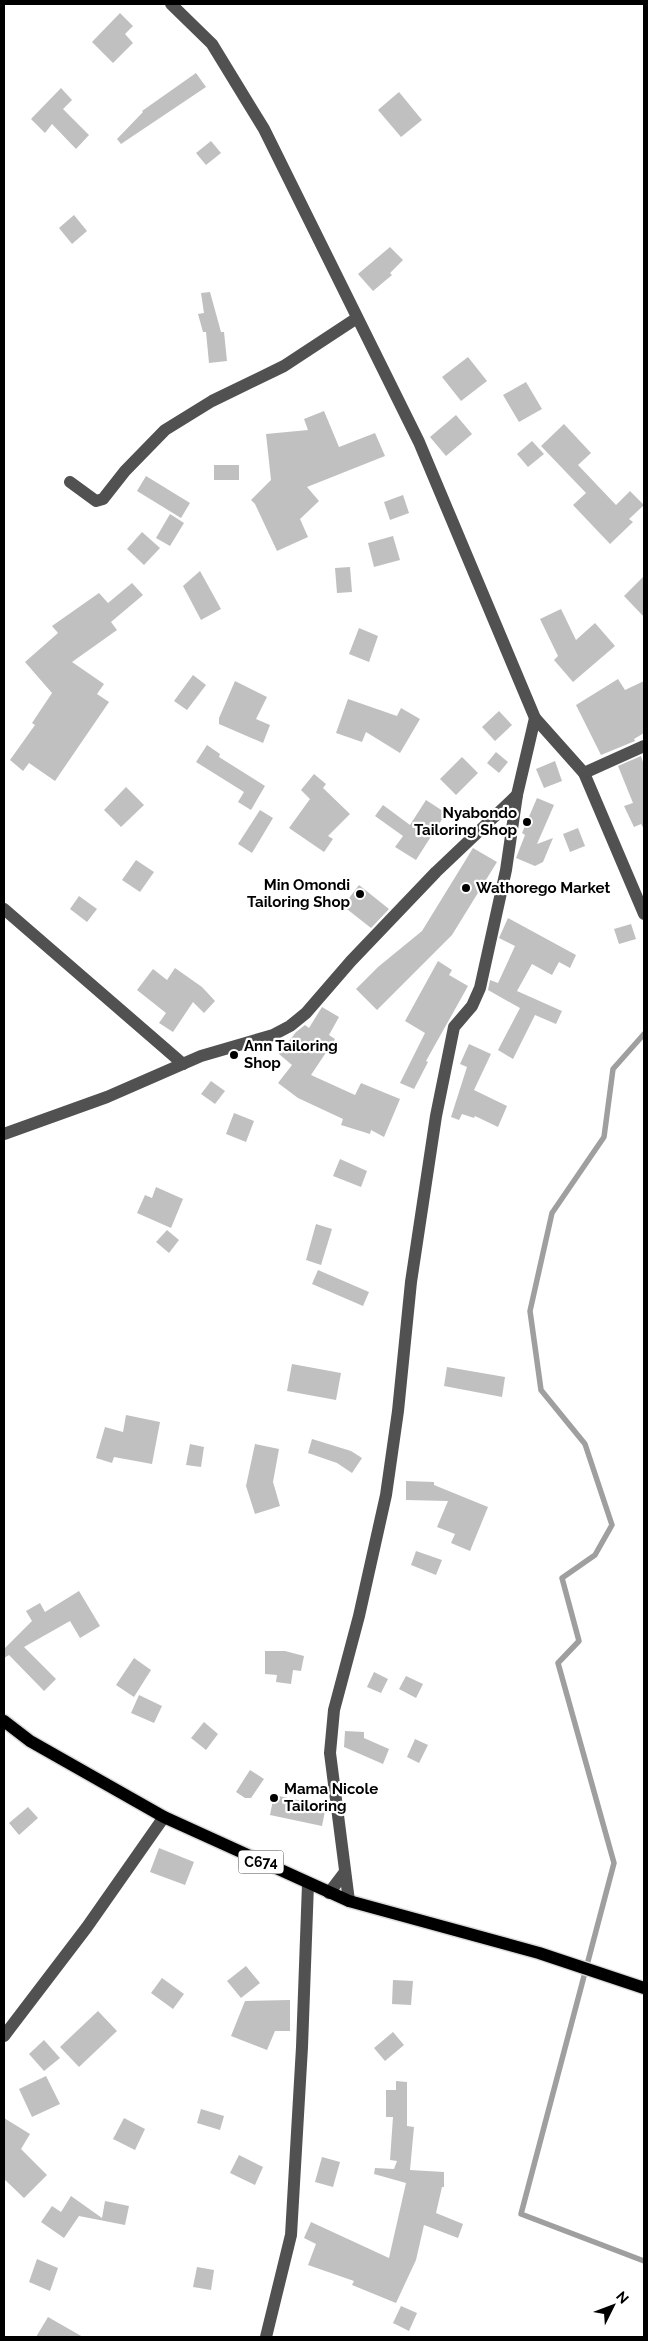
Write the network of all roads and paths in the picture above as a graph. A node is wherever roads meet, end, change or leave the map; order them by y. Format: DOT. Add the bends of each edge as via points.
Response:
graph roads {
  1 [pos="171,4"];
  2 [pos="356,318"];
  3 [pos="70,482"];
  4 [pos="535,718"];
  5 [pos="644,746"];
  6 [pos="584,774"];
  7 [pos="517,795"];
  8 [pos="4,908"];
  9 [pos="644,914"];
  10 [pos="183,1064"];
  11 [pos="4,1134"];
  12 [pos="4,1721"];
  13 [pos="164,1817"];
  14 [pos="345,1872"];
  15 [pos="308,1884"];
  16 [pos="329,1893"];
  17 [pos="349,1902"];
  18 [pos="644,1988"];
  19 [pos="4,2036"];
  20 [pos="266,2337"];
  1 -- 2 [label="street" via="212,44 264,129"];
  2 -- 3 [label="street" via="284,366 212,401 165,430 125,471 104,499 96,501"];
  2 -- 4 [label="street" via="419,442"];
  4 -- 6 [label="street"];
  4 -- 7 [label="street"];
  5 -- 6 [label="street"];
  6 -- 9 [label="street"];
  7 -- 10 [label="street" via="430,878 351,960 306,1013 290,1026 273,1035"];
  7 -- 14 [label="street" via="506,870 480,988 472,1006 454,1028 437,1107 411,1282 386,1494 334,1710 330,1752"];
  8 -- 10 [label="street"];
  10 -- 11 [label="street" via="107,1097"];
  12 -- 13 [label="main road, C674" via="30,1741"];
  13 -- 15 [label="main road, C674"];
  13 -- 19 [label="street"];
  14 -- 16 [label="street"];
  14 -- 17 [label="street"];
  15 -- 16 [label="main road, C674"];
  15 -- 20 [label="street" via="291,2235"];
  16 -- 17 [label="main road, C674"];
  17 -- 18 [label="main road, C674" via="539,1953"];
}
